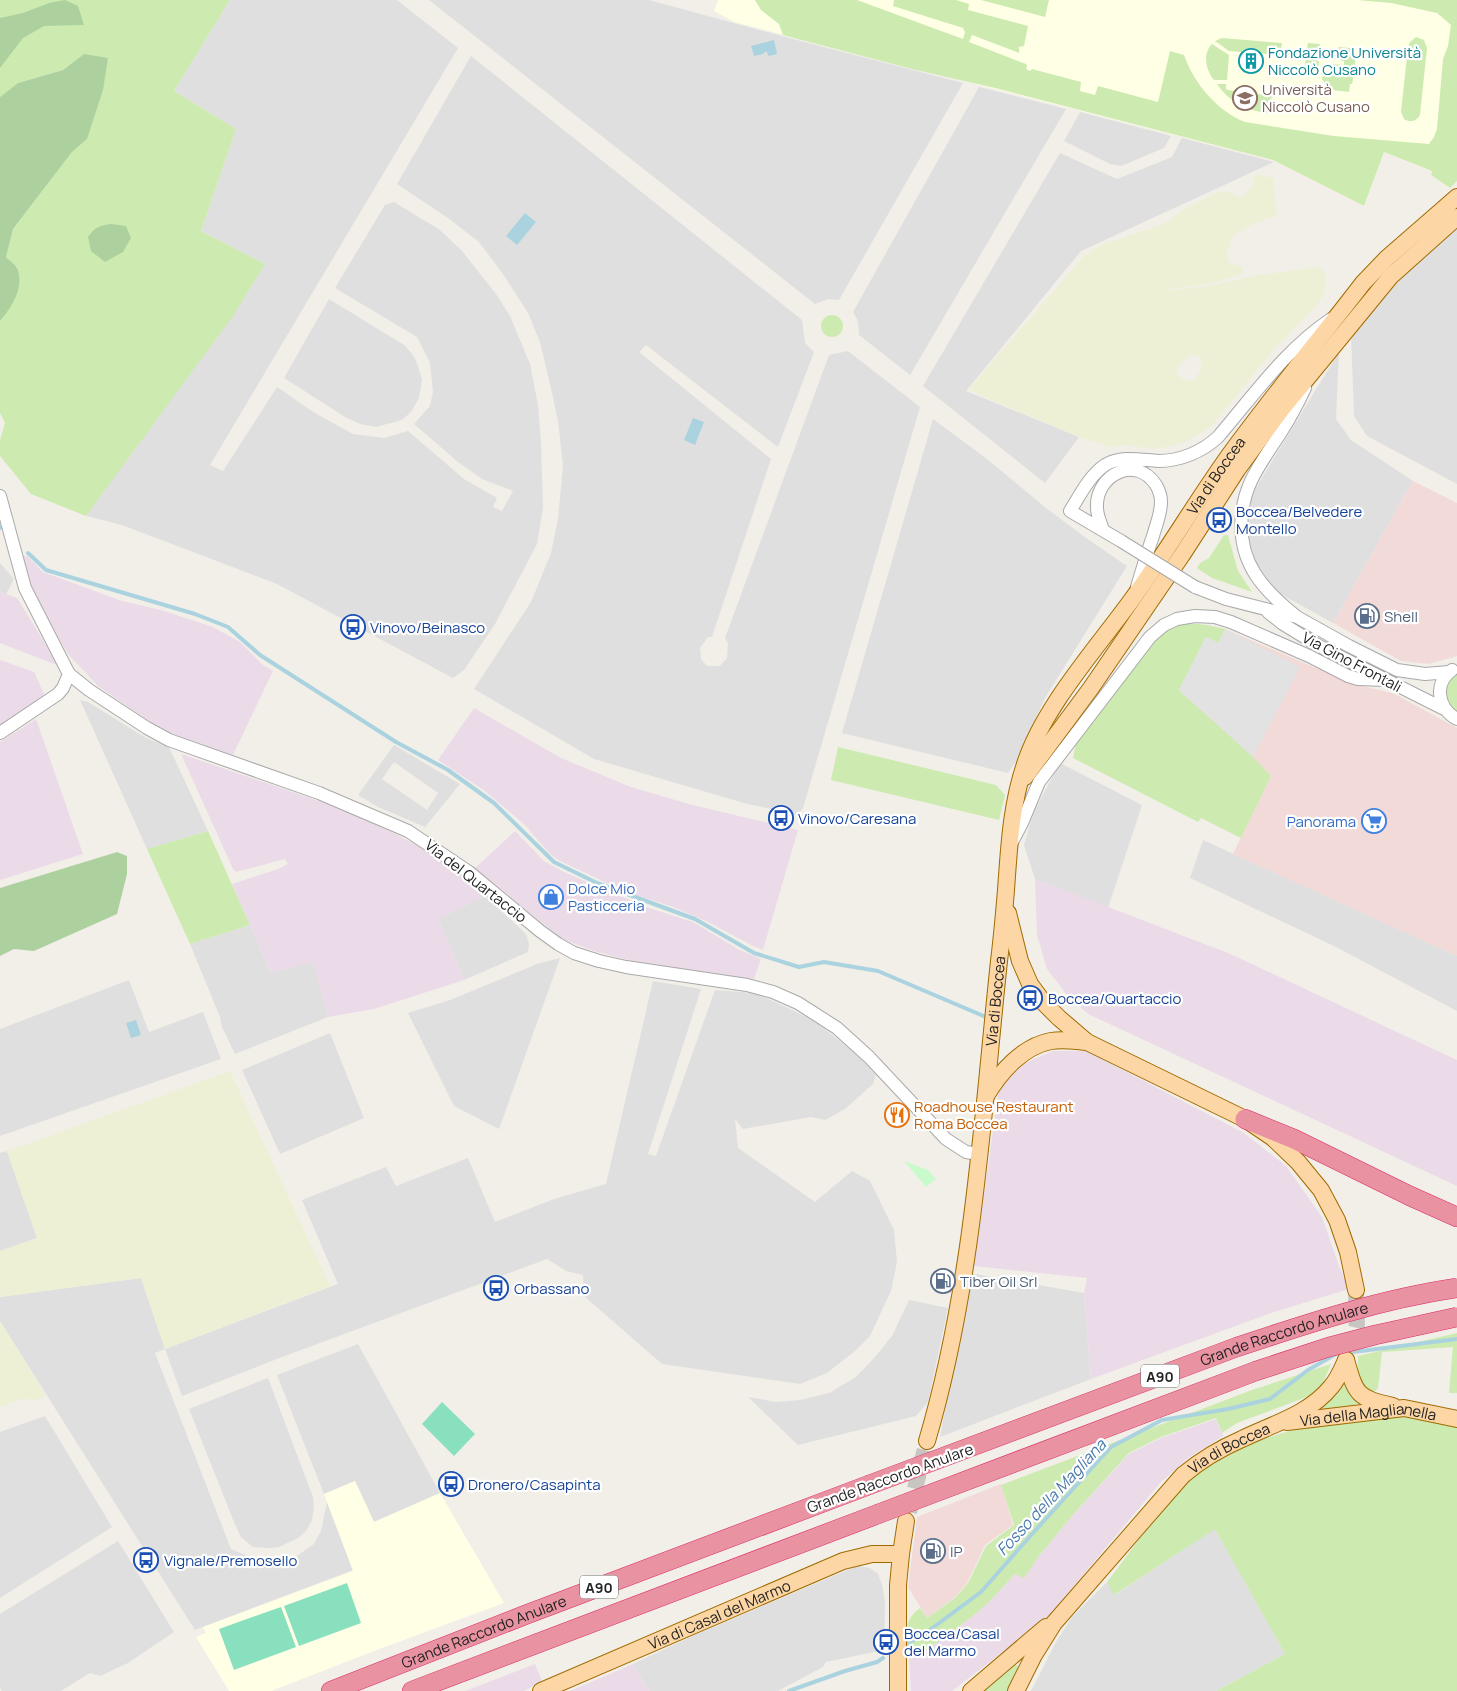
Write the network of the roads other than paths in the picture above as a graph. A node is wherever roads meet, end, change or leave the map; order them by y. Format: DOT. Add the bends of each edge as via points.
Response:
graph roads {
  1 [pos="1457,197"];
  2 [pos="1457,217"];
  3 [pos="1338,315"];
  4 [pos="1313,372"];
  5 [pos="0,496"];
  6 [pos="1103,530"];
  7 [pos="1134,596"];
  8 [pos="1264,609"];
  9 [pos="1297,617"];
  10 [pos="1453,670"];
  11 [pos="69,674"];
  12 [pos="1386,680"];
  13 [pos="1444,709"];
  14 [pos="1457,720"];
  15 [pos="0,734"];
  16 [pos="1020,785"];
  17 [pos="1009,848"];
  18 [pos="1005,904"];
  19 [pos="1087,1042"];
  20 [pos="985,1098"];
  21 [pos="1245,1119"];
  22 [pos="979,1154"];
  23 [pos="1457,1217"];
  24 [pos="1457,1288"];
  25 [pos="1356,1290"];
  26 [pos="1457,1317"];
  27 [pos="1404,1408"];
  28 [pos="1457,1419"];
  29 [pos="1280,1422"];
  30 [pos="927,1441"];
  31 [pos="906,1521"];
  32 [pos="901,1554"];
  33 [pos="1063,1612"];
  34 [pos="330,1691"];
  35 [pos="412,1691"];
  36 [pos="541,1691"];
  37 [pos="898,1691"];
  38 [pos="971,1691"];
  39 [pos="1016,1691"];
  1 -- 3 [label="main road, Via di Boccea" via="1387,258"];
  2 -- 4 [label="main road, Via di Boccea" via="1390,276"];
  3 -- 6 [label="street, Via Gino Frontali" via="1289,352 1210,445 1176,459 1123,459 1108,464 1094,476 1070,511"];
  3 -- 7 [label="main road, Via di Boccea" via="1233,451"];
  4 -- 9 [label="street" via="1250,482 1242,520 1244,548 1254,572 1269,593"];
  4 -- 16 [label="main road, Via di Boccea" via="1237,470 1091,688"];
  5 -- 11 [label="street, Via del Quartaccio" via="29,597"];
  6 -- 7 [label="street" via="1097,508 1104,483 1128,470 1142,472 1150,478 1159,491 1161,502"];
  6 -- 8 [label="street, Via Gino Frontali, bridge" via="1195,587"];
  7 -- 16 [label="main road, Via di Boccea" via="1048,718 1029,753"];
  8 -- 9 [label="street, Via Gino Frontali"];
  8 -- 12 [label="street, Via Gino Frontali" via="1298,633"];
  9 -- 10 [label="street, Via Gino Frontali" via="1397,670 1425,674"];
  10 -- 13 [label="street" via="1443,680 1440,691"];
  11 -- 15 [label="street" via="58,694"];
  11 -- 22 [label="street, Via del Quartaccio" via="169,740 319,793 408,830 470,872 540,931 574,953 626,967 746,985 798,1003 832,1024 869,1056 946,1139 963,1151"];
  12 -- 13 [label="street, Via Gino Frontali"];
  12 -- 17 [label="street" via="1348,676 1224,619 1195,616 1171,622 1150,637 1039,782"];
  13 -- 14 [label="street, Via Gino Frontali"];
  16 -- 17 [label="main road, Via di Boccea"];
  17 -- 18 [label="main road, Via di Boccea"];
  18 -- 19 [label="main road, Via di Boccea" via="1020,961 1030,984 1051,1010"];
  18 -- 20 [label="main road, Via di Boccea"];
  19 -- 20 [label="main road, Via di Boccea" via="1047,1042 1034,1048 1006,1068"];
  19 -- 21 [label="main road, Via di Boccea"];
  20 -- 22 [label="main road, Via di Boccea"];
  21 -- 23 [label="highway"];
  21 -- 25 [label="main road, Via di Boccea" via="1291,1154 1315,1182 1342,1234"];
  22 -- 30 [label="main road, Via di Boccea" via="964,1274"];
  24 -- 34 [label="highway, Grande Raccordo Anulare / A90, bridge" via="1363,1308 1237,1347"];
  26 -- 35 [label="highway, Grande Raccordo Anulare / A90, bridge" via="1293,1358"];
  27 -- 28 [label="main road, Via della Maglianella"];
  27 -- 29 [label="main road, Via della Maglianella"];
  27 -- 29 [label="main road, Via di Boccea" via="1368,1400 1360,1394 1346,1360 1335,1381 1321,1397"];
  29 -- 33 [label="main road, Via di Boccea" via="1220,1449 1183,1475"];
  31 -- 32 [label="main road"];
  32 -- 36 [label="main road, Via di Casal del Marmo" via="872,1554 843,1562"];
  32 -- 37 [label="main road"];
  33 -- 38 [label="main road, Via di Boccea"];
  33 -- 39 [label="main road, Via di Boccea" via="1048,1631"];
}
